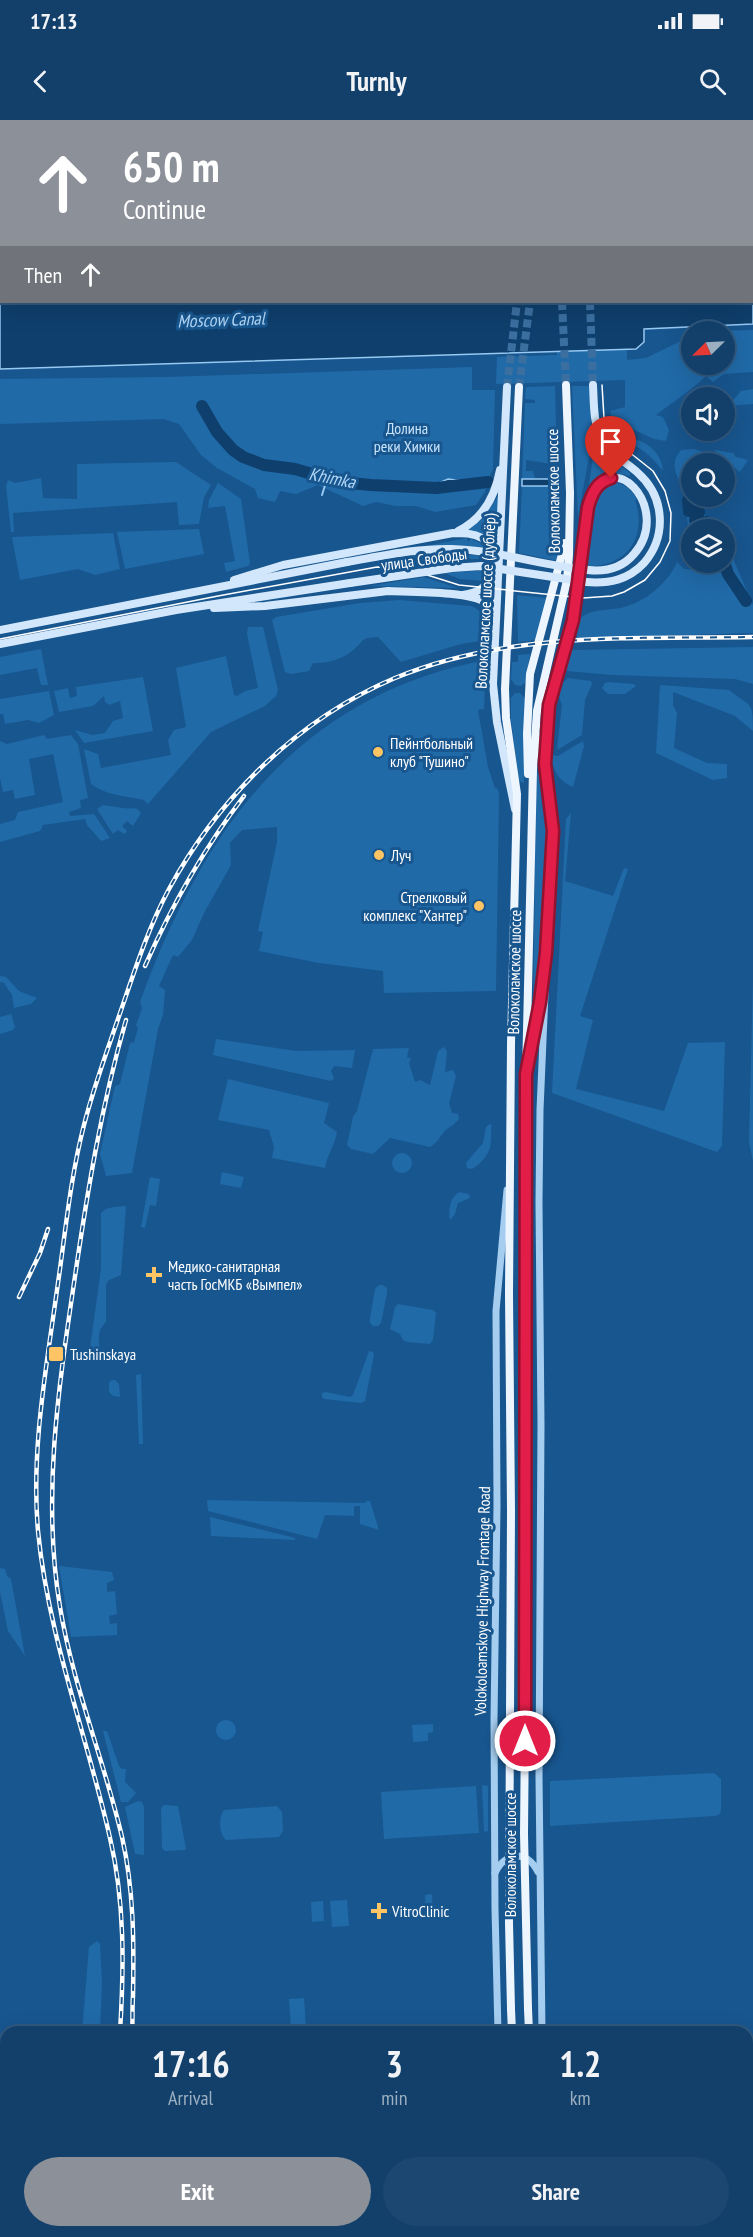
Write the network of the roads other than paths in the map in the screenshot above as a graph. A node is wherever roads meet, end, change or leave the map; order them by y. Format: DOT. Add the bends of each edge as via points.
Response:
graph roads {
  1 [pos="566,385"];
  2 [pos="593,385"];
  3 [pos="507,387"];
  4 [pos="519,387"];
  5 [pos="505,446"];
  6 [pos="570,524"];
  7 [pos="453,533"];
  8 [pos="213,588"];
  9 [pos="463,595"];
  10 [pos="194,607"];
  11 [pos="0,630"];
  12 [pos="495,633"];
  13 [pos="0,644"];
  14 [pos="536,729"];
  15 [pos="545,764"];
  16 [pos="516,815"];
  17 [pos="531,817"];
  18 [pos="546,953"];
  19 [pos="526,1074"];
  20 [pos="510,1171"];
  21 [pos="495,1874"];
  22 [pos="539,1874"];
  23 [pos="498,2026"];
  24 [pos="512,2026"];
  25 [pos="529,2026"];
  26 [pos="542,2026"];
  1 -- 6 [label="main road, Волоколамское шоссе"];
  2 -- 10 [label="main road, улица Свободы, bridge" via="595,420 602,440 647,483 661,516 655,547 628,576 602,584 481,566 452,568"];
  3 -- 5 [label="main road, Волоколамское шоссе (дублёр)"];
  4 -- 16 [label="main road, Волоколамское шоссе" via="505,689"];
  5 -- 7 [label="main road" via="489,503 471,523"];
  5 -- 12 [label="main road, Волоколамское шоссе (дублёр)"];
  6 -- 14 [label="main road, Волоколамское шоссе" via="567,580"];
  6 -- 17 [label="main road" via="530,675 527,742"];
  7 -- 8 [label="main road" via="283,565"];
  7 -- 9 [label="main road" via="482,538 493,560 487,584"];
  8 -- 11 [label="main road, улица Свободы"];
  8 -- 15 [label="main road, улица Свободы, bridge" via="413,551 453,549 482,551 588,570 604,570 633,556 641,544 646,526 645,506 629,482 616,477 607,479 591,495 588,507 582,557 573,620 549,705"];
  9 -- 10 [label="main road" via="388,591 265,606"];
  9 -- 12 [label="main road" via="478,598 489,607"];
  10 -- 13 [label="main road, улица Свободы"];
  12 -- 16 [label="main road, Волоколамское шоссе (дублёр)" via="494,705"];
  14 -- 15 [label="street"];
  14 -- 17 [label="main road, Волоколамское шоссе"];
  15 -- 18 [label="main road" via="553,831"];
  16 -- 20 [label="main road, Волоколамское шоссе"];
  17 -- 19 [label="main road, Волоколамское шоссе"];
  18 -- 19 [label="main road"];
  18 -- 22 [label="street" via="540,1130"];
  19 -- 25 [label="main road, Волоколамское шоссе, bridge" via="524,1845"];
  20 -- 21 [label="street, Volokoloamskoye Highway Frontage Road" via="496,1311"];
  20 -- 24 [label="main road, Волоколамское шоссе, bridge"];
  21 -- 22 [label="street" via="504,1860 518,1856 532,1862"];
  21 -- 23 [label="street, Volokoloamskoye Highway Frontage Road"];
  22 -- 26 [label="street"];
}
